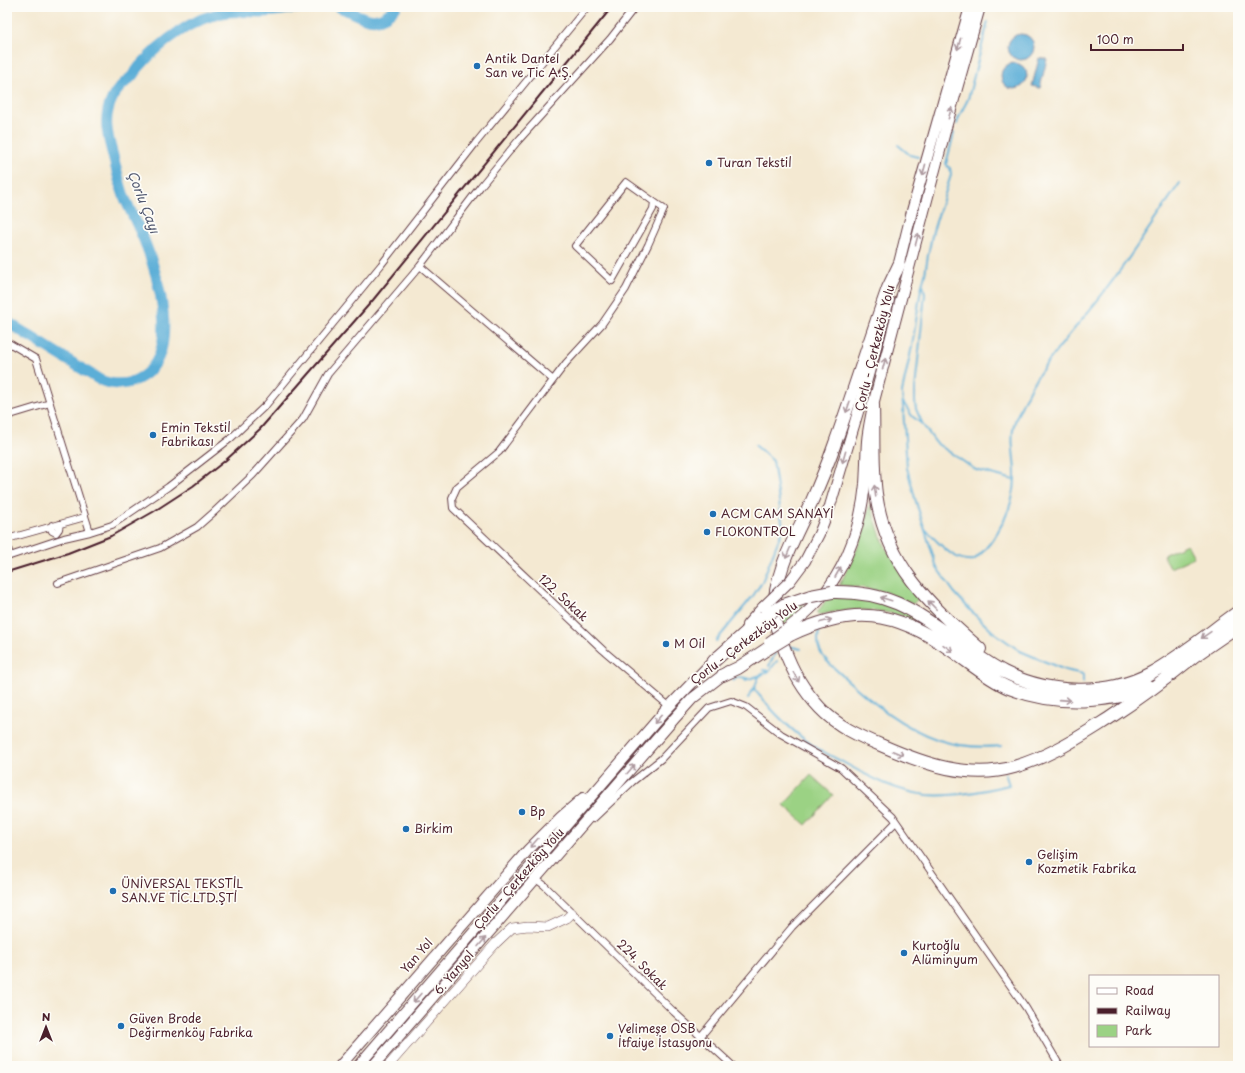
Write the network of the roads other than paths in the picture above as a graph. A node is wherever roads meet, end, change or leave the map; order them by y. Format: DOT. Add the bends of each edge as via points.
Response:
graph roads {
  1 [pos="587,7"];
  2 [pos="635,7"];
  3 [pos="970,7"];
  4 [pos="980,7"];
  5 [pos="654,202"];
  6 [pos="899,265"];
  7 [pos="420,266"];
  8 [pos="7,342"];
  9 [pos="553,380"];
  10 [pos="50,403"];
  11 [pos="873,405"];
  12 [pos="7,416"];
  13 [pos="85,517"];
  14 [pos="90,532"];
  15 [pos="7,539"];
  16 [pos="7,544"];
  17 [pos="9,556"];
  18 [pos="58,583"];
  19 [pos="763,612"];
  20 [pos="1238,612"];
  21 [pos="1238,626"];
  22 [pos="787,633"];
  23 [pos="1193,657"];
  24 [pos="714,661"];
  25 [pos="723,676"];
  26 [pos="1041,686"];
  27 [pos="670,706"];
  28 [pos="605,781"];
  29 [pos="896,822"];
  30 [pos="572,839"];
  31 [pos="516,863"];
  32 [pos="526,871"];
  33 [pos="536,879"];
  34 [pos="572,913"];
  35 [pos="701,1036"];
  36 [pos="340,1066"];
  37 [pos="358,1066"];
  38 [pos="373,1066"];
  39 [pos="388,1066"];
  40 [pos="733,1066"];
  41 [pos="1060,1066"];
  1 -- 14 [label="street" via="266,405 230,440 168,487 112,525"];
  2 -- 7 [label="street" via="610,39 517,142"];
  3 -- 6 [label="main road, Çorlu - Çerkezköy Yolu, one-way"];
  11 -- 4 [label="main road, Çorlu - Çerkezköy Yolu, one-way"];
  5 -- 5 [label="street" via="626,182 575,246 612,281 653,209"];
  5 -- 9 [label="street" via="664,209 626,289 602,324"];
  6 -- 19 [label="main road, Çorlu - Çerkezköy Yolu, one-way, bridge" via="830,506 805,561"];
  6 -- 23 [label="highway, one-way" via="883,301 834,446 782,566 778,582 774,617 776,626 791,668 807,694 838,724 859,736 926,764 964,770 996,770 1031,762 1061,749 1137,699"];
  7 -- 9 [label="street"];
  7 -- 18 [label="street" via="328,374 303,419 252,475 197,527 160,548"];
  8 -- 10 [label="street" via="36,359"];
  9 -- 27 [label="street, 122. Sokak" via="499,452 457,487 452,498 452,508 603,650"];
  10 -- 12 [label="street"];
  10 -- 13 [label="street"];
  22 -- 11 [label="main road, Çorlu - Çerkezköy Yolu, one-way" via="820,600 831,585 851,545 863,502 867,440"];
  26 -- 11 [label="highway, one-way" via="996,662 983,652 928,601 896,557 883,528 876,494"];
  13 -- 14 [label="street"];
  13 -- 15 [label="street" via="60,524 56,532 52,531 52,525"];
  14 -- 17 [label="street"];
  16 -- 17 [label="street"];
  19 -- 24 [label="highway"];
  26 -- 19 [label="highway, one-way, bridge" via="1004,672 920,614 898,603 865,594 832,592 811,596"];
  20 -- 26 [label="highway, one-way" via="1164,665 1140,678 1096,689 1059,689"];
  21 -- 23 [label="highway"];
  22 -- 23 [label="highway, one-way" via="832,619 853,616 895,620 935,639 981,672 1009,688 1039,697 1066,700 1097,700 1130,693 1145,687"];
  22 -- 25 [label="highway, bridge"];
  24 -- 27 [label="main road, Çorlu - Çerkezköy Yolu"];
  30 -- 25 [label="main road, Çorlu - Çerkezköy Yolu, one-way" via="693,698"];
  27 -- 28 [label="main road, Çorlu - Çerkezköy Yolu, one-way"];
  28 -- 31 [label="main road, Yan Yol, one-way" via="539,837"];
  28 -- 32 [label="main road, Çorlu - Çerkezköy Yolu"];
  29 -- 30 [label="street" via="841,768 781,734 746,707 731,701 709,708 661,759 632,782"];
  29 -- 35 [label="street" via="792,927"];
  29 -- 41 [label="street" via="1026,1008"];
  30 -- 33 [label="main road, Çorlu - Çerkezköy Yolu"];
  31 -- 32 [label="main road"];
  31 -- 36 [label="main road, Yan Yol"];
  32 -- 33 [label="main road"];
  32 -- 37 [label="main road, Çorlu - Çerkezköy Yolu, one-way"];
  33 -- 34 [label="street, 224. Sokak"];
  38 -- 33 [label="main road, Çorlu - Çerkezköy Yolu, one-way"];
  34 -- 35 [label="street, 224. Sokak"];
  34 -- 39 [label="main road, 6. Yanyol" via="548,927 512,928"];
  35 -- 40 [label="street, 224. Sokak"];
}
